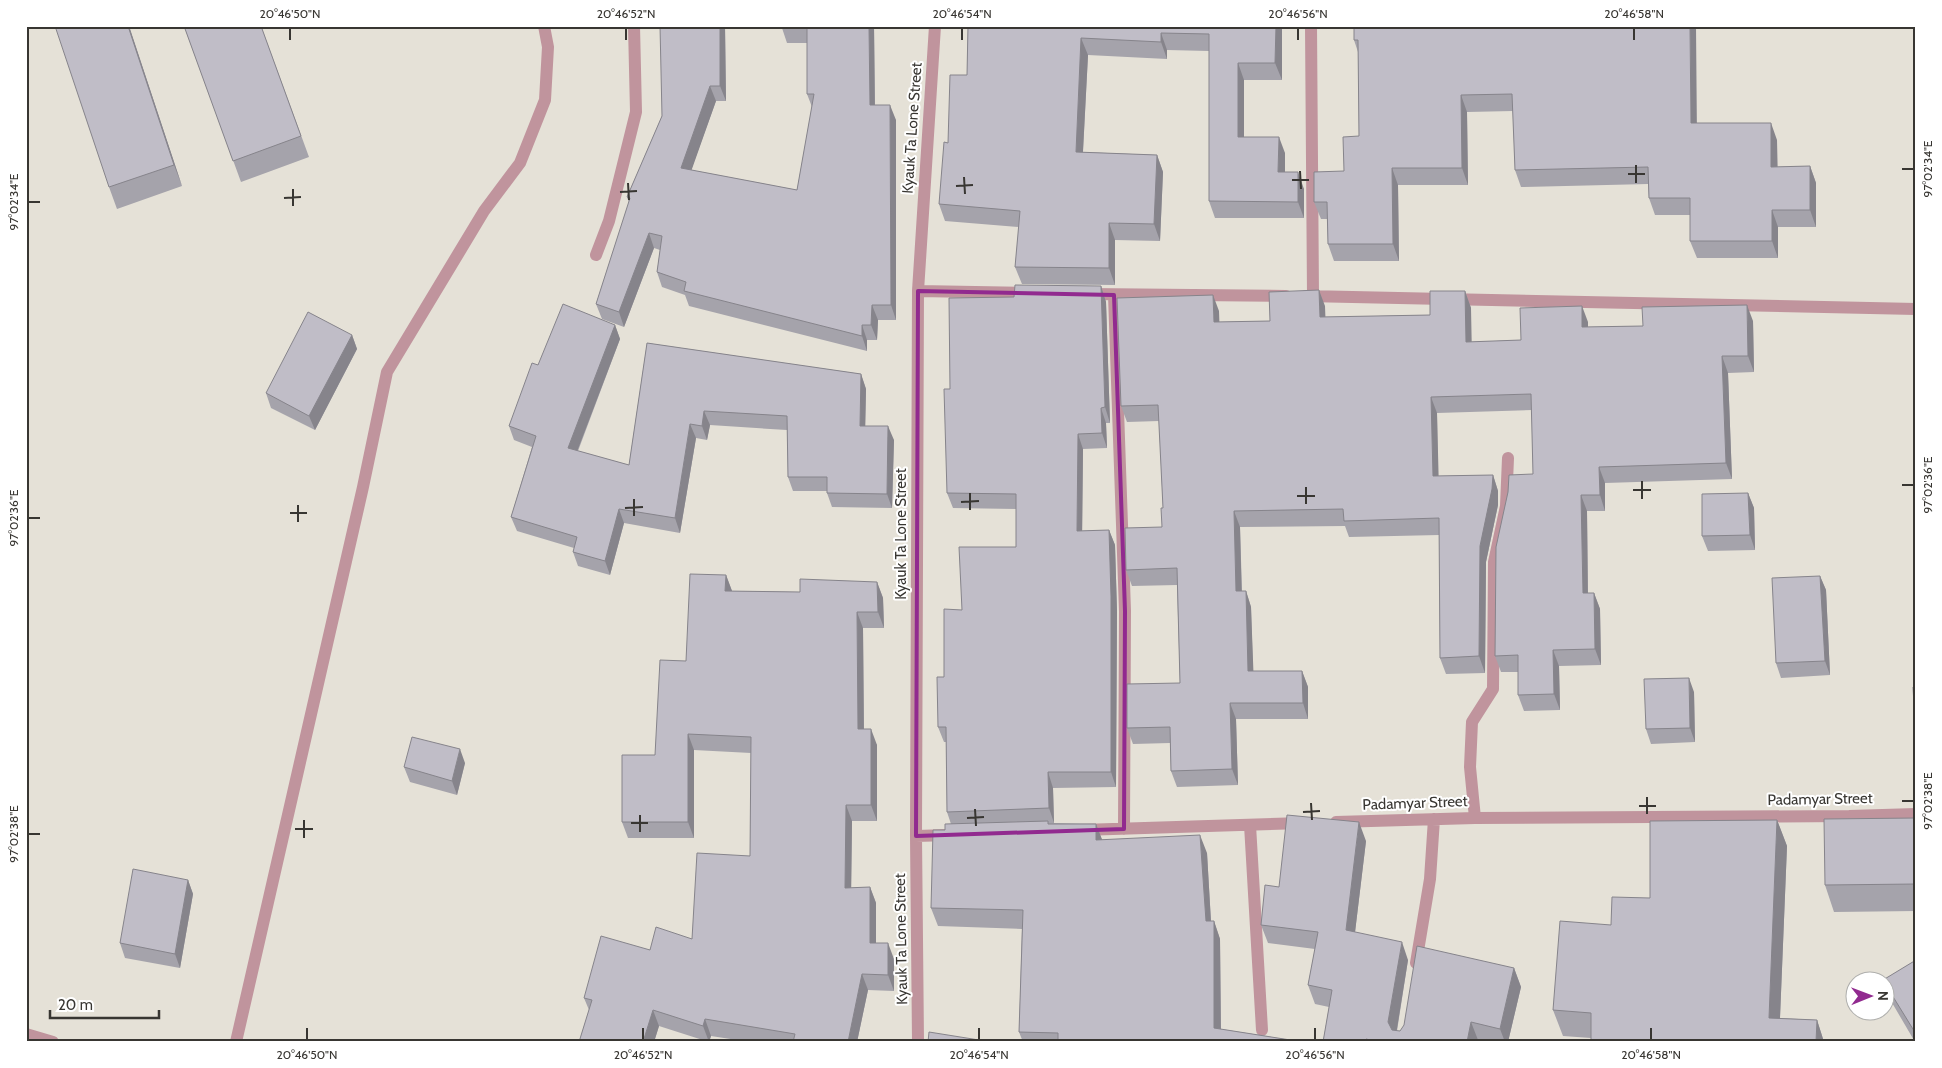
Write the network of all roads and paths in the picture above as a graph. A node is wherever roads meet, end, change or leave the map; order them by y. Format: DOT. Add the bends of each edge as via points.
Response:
graph roads {
  1 [pos="544,26"];
  2 [pos="634,26"];
  3 [pos="935,26"];
  4 [pos="1311,26"];
  5 [pos="596,255"];
  6 [pos="918,291"];
  7 [pos="1045,293"];
  8 [pos="1074,294"];
  9 [pos="1114,295"];
  10 [pos="1313,296"];
  11 [pos="1916,309"];
  12 [pos="1508,458"];
  13 [pos="1916,814"];
  14 [pos="1475,818"];
  15 [pos="1434,819"];
  16 [pos="1250,825"];
  17 [pos="1124,829"];
  18 [pos="1064,831"];
  19 [pos="965,834"];
  20 [pos="916,836"];
  21 [pos="1414,975"];
  22 [pos="1262,1030"];
  23 [pos="26,1034"];
  24 [pos="53,1042"];
  25 [pos="236,1042"];
  26 [pos="918,1042"];
  1 -- 25 [label="street" via="548,47 545,100 520,163 484,211 387,372"];
  2 -- 5 [label="street" via="636,112 609,221"];
  3 -- 6 [label="street, Kyauk Ta Lone Street"];
  4 -- 10 [label="street"];
  6 -- 7 [label="street"];
  6 -- 20 [label="street, Kyauk Ta Lone Street"];
  8 -- 9 [label="street"];
  9 -- 10 [label="street"];
  9 -- 17 [label="street" via="1125,611"];
  10 -- 11 [label="street"];
  12 -- 14 [label="street" via="1506,506 1494,562 1493,689 1472,722 1470,767"];
  13 -- 14 [label="street, Padamyar Street"];
  14 -- 15 [label="street, Padamyar Street"];
  15 -- 16 [label="street, Padamyar Street"];
  15 -- 21 [label="street" via="1430,879"];
  16 -- 17 [label="street, Padamyar Street"];
  16 -- 22 [label="street"];
  17 -- 18 [label="street, Padamyar Street"];
  19 -- 20 [label="street"];
  20 -- 26 [label="street, Kyauk Ta Lone Street"];
  23 -- 24 [label="street"];
}
